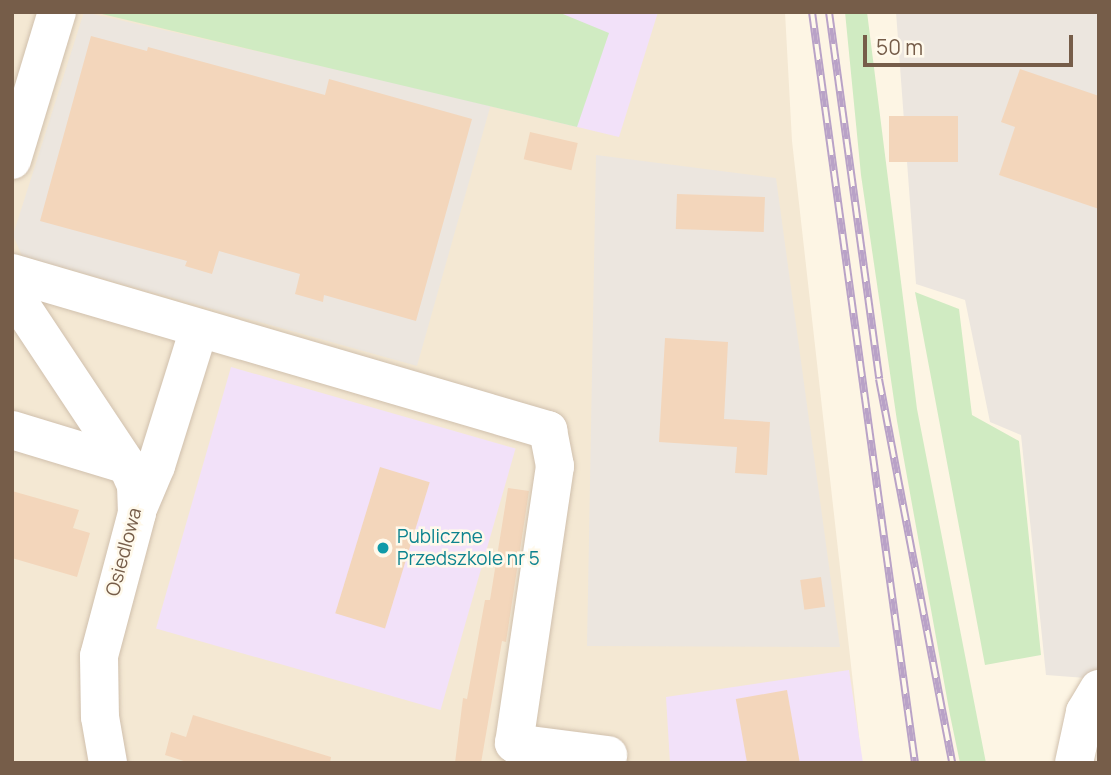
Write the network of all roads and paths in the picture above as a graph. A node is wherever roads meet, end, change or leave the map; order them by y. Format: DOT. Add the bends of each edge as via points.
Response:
graph roads {
  1 [pos="57,12"];
  2 [pos="12,160"];
  3 [pos="12,273"];
  4 [pos="12,292"];
  5 [pos="199,329"];
  6 [pos="12,430"];
  7 [pos="127,465"];
  8 [pos="139,506"];
  9 [pos="1099,689"];
  10 [pos="527,753"];
  11 [pos="608,755"];
  12 [pos="107,763"];
  13 [pos="1074,763"];
  1 -- 2 [label="street"];
  3 -- 5 [label="street"];
  4 -- 7 [label="street, Osiedlowa"];
  5 -- 8 [label="street"];
  5 -- 10 [label="street" via="548,430 555,466"];
  6 -- 7 [label="street"];
  7 -- 8 [label="street, Osiedlowa"];
  8 -- 12 [label="street, Osiedlowa" via="99,656 100,717"];
  9 -- 13 [label="street" via="1085,712"];
  10 -- 11 [label="street"];
}
